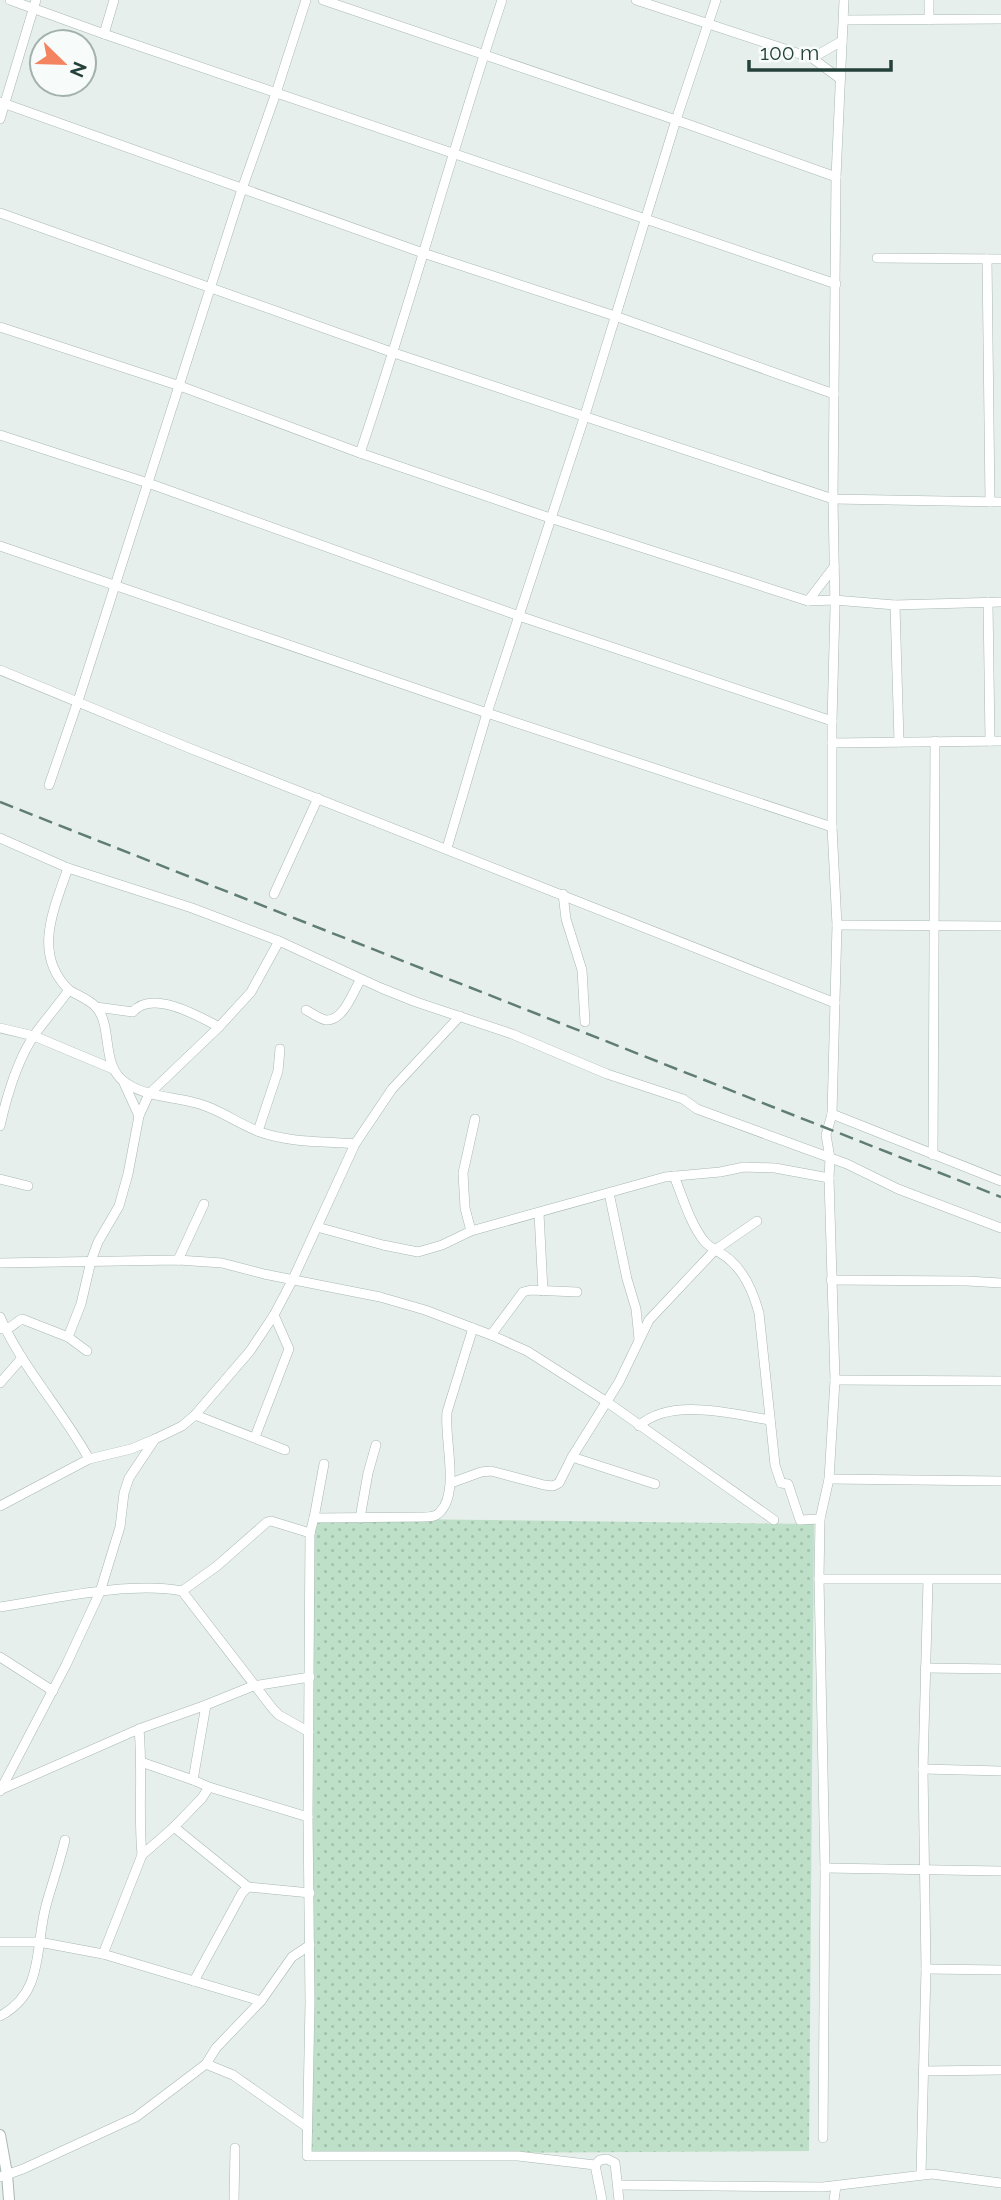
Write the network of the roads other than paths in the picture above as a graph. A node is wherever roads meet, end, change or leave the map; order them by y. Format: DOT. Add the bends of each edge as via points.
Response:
graph roads {
  1 [pos="10,0"];
  2 [pos="114,0"];
  3 [pos="306,0"];
  4 [pos="323,0"];
  5 [pos="502,0"];
  6 [pos="636,0"];
  7 [pos="716,0"];
  8 [pos="844,0"];
  9 [pos="929,0"];
  10 [pos="35,4"];
  11 [pos="1001,19"];
  12 [pos="844,20"];
  13 [pos="929,20"];
  14 [pos="708,24"];
  15 [pos="104,34"];
  16 [pos="842,41"];
  17 [pos="484,56"];
  18 [pos="812,58"];
  19 [pos="839,78"];
  20 [pos="276,93"];
  21 [pos="3,103"];
  22 [pos="0,119"];
  23 [pos="676,120"];
  24 [pos="454,153"];
  25 [pos="836,177"];
  26 [pos="242,189"];
  27 [pos="0,213"];
  28 [pos="647,219"];
  29 [pos="424,253"];
  30 [pos="877,258"];
  31 [pos="987,259"];
  32 [pos="1001,259"];
  33 [pos="835,284"];
  34 [pos="210,286"];
  35 [pos="615,316"];
  36 [pos="0,327"];
  37 [pos="394,353"];
  38 [pos="180,386"];
  39 [pos="834,394"];
  40 [pos="585,415"];
  41 [pos="0,435"];
  42 [pos="360,453"];
  43 [pos="148,483"];
  44 [pos="832,499"];
  45 [pos="990,502"];
  46 [pos="1001,502"];
  47 [pos="550,518"];
  48 [pos="0,546"];
  49 [pos="834,566"];
  50 [pos="116,584"];
  51 [pos="834,600"];
  52 [pos="808,601"];
  53 [pos="988,602"];
  54 [pos="1001,602"];
  55 [pos="895,605"];
  56 [pos="519,616"];
  57 [pos="0,670"];
  58 [pos="78,701"];
  59 [pos="487,713"];
  60 [pos="832,721"];
  61 [pos="935,741"];
  62 [pos="990,741"];
  63 [pos="1001,741"];
  64 [pos="899,742"];
  65 [pos="832,743"];
  66 [pos="49,785"];
  67 [pos="318,798"];
  68 [pos="832,827"];
  69 [pos="0,838"];
  70 [pos="447,848"];
  71 [pos="68,868"];
  72 [pos="274,894"];
  73 [pos="563,894"];
  74 [pos="837,925"];
  75 [pos="933,925"];
  76 [pos="1001,926"];
  77 [pos="279,941"];
  78 [pos="361,979"];
  79 [pos="69,990"];
  80 [pos="835,1003"];
  81 [pos="96,1007"];
  82 [pos="306,1010"];
  83 [pos="460,1016"];
  84 [pos="584,1022"];
  85 [pos="219,1027"];
  86 [pos="0,1028"];
  87 [pos="34,1036"];
  88 [pos="280,1049"];
  89 [pos="113,1069"];
  90 [pos="122,1079"];
  91 [pos="149,1094"];
  92 [pos="832,1114"];
  93 [pos="139,1116"];
  94 [pos="475,1119"];
  95 [pos="0,1126"];
  96 [pos="258,1132"];
  97 [pos="355,1144"];
  98 [pos="933,1154"];
  99 [pos="830,1158"];
  100 [pos="674,1177"];
  101 [pos="829,1178"];
  102 [pos="0,1179"];
  103 [pos="1001,1181"];
  104 [pos="28,1186"];
  105 [pos="609,1193"];
  106 [pos="204,1204"];
  107 [pos="540,1213"];
  108 [pos="757,1221"];
  109 [pos="317,1227"];
  110 [pos="1001,1228"];
  111 [pos="471,1231"];
  112 [pos="715,1250"];
  113 [pos="178,1260"];
  114 [pos="90,1261"];
  115 [pos="0,1264"];
  116 [pos="293,1279"];
  117 [pos="831,1280"];
  118 [pos="1001,1283"];
  119 [pos="544,1291"];
  120 [pos="577,1292"];
  121 [pos="274,1315"];
  122 [pos="0,1317"];
  123 [pos="473,1328"];
  124 [pos="3,1329"];
  125 [pos="491,1335"];
  126 [pos="68,1337"];
  127 [pos="639,1340"];
  128 [pos="87,1352"];
  129 [pos="21,1359"];
  130 [pos="835,1380"];
  131 [pos="1001,1381"];
  132 [pos="0,1383"];
  133 [pos="607,1402"];
  134 [pos="195,1415"];
  135 [pos="771,1420"];
  136 [pos="639,1426"];
  137 [pos="256,1437"];
  138 [pos="155,1439"];
  139 [pos="376,1445"];
  140 [pos="285,1450"];
  141 [pos="572,1457"];
  142 [pos="89,1459"];
  143 [pos="324,1464"];
  144 [pos="829,1479"];
  145 [pos="1001,1481"];
  146 [pos="451,1483"];
  147 [pos="656,1484"];
  148 [pos="0,1506"];
  149 [pos="314,1518"];
  150 [pos="360,1518"];
  151 [pos="820,1519"];
  152 [pos="774,1520"];
  153 [pos="310,1533"];
  154 [pos="1001,1579"];
  155 [pos="819,1580"];
  156 [pos="928,1581"];
  157 [pos="182,1591"];
  158 [pos="100,1592"];
  159 [pos="0,1607"];
  160 [pos="0,1657"];
  161 [pos="925,1668"];
  162 [pos="1001,1669"];
  163 [pos="310,1677"];
  164 [pos="253,1686"];
  165 [pos="53,1691"];
  166 [pos="206,1705"];
  167 [pos="139,1729"];
  168 [pos="309,1732"];
  169 [pos="141,1762"];
  170 [pos="923,1769"];
  171 [pos="1001,1771"];
  172 [pos="193,1780"];
  173 [pos="209,1787"];
  174 [pos="0,1791"];
  175 [pos="308,1817"];
  176 [pos="174,1827"];
  177 [pos="65,1840"];
  178 [pos="142,1854"];
  179 [pos="825,1868"];
  180 [pos="926,1871"];
  181 [pos="1001,1871"];
  182 [pos="247,1887"];
  183 [pos="310,1893"];
  184 [pos="0,1942"];
  185 [pos="39,1942"];
  186 [pos="310,1945"];
  187 [pos="103,1954"];
  188 [pos="926,1969"];
  189 [pos="1001,1970"];
  190 [pos="194,1981"];
  191 [pos="261,2001"];
  192 [pos="0,2016"];
  193 [pos="206,2064"];
  194 [pos="1001,2070"];
  195 [pos="923,2071"];
  196 [pos="307,2127"];
  197 [pos="0,2135"];
  198 [pos="824,2138"];
  199 [pos="235,2148"];
  200 [pos="595,2165"];
  201 [pos="4,2175"];
  202 [pos="921,2175"];
  203 [pos="1001,2183"];
  204 [pos="618,2185"];
  205 [pos="836,2186"];
  206 [pos="9,2200"];
  207 [pos="234,2200"];
  208 [pos="602,2200"];
  209 [pos="618,2200"];
  210 [pos="834,2200"];
  1 -- 10 [label="street"];
  2 -- 15 [label="street"];
  3 -- 20 [label="street"];
  4 -- 17 [label="street"];
  5 -- 17 [label="street"];
  6 -- 14 [label="street"];
  7 -- 14 [label="street"];
  8 -- 12 [label="street"];
  9 -- 13 [label="street"];
  10 -- 15 [label="street"];
  10 -- 21 [label="street"];
  11 -- 13 [label="street"];
  12 -- 13 [label="street"];
  12 -- 16 [label="street"];
  14 -- 18 [label="street"];
  14 -- 23 [label="street"];
  15 -- 20 [label="street"];
  16 -- 18 [label="street"];
  16 -- 19 [label="street"];
  17 -- 23 [label="street"];
  17 -- 24 [label="street"];
  18 -- 19 [label="street"];
  19 -- 25 [label="street"];
  20 -- 24 [label="street"];
  20 -- 26 [label="street"];
  21 -- 22 [label="street"];
  21 -- 26 [label="street"];
  23 -- 25 [label="street"];
  23 -- 28 [label="street"];
  24 -- 28 [label="street"];
  24 -- 29 [label="street"];
  25 -- 33 [label="street"];
  26 -- 29 [label="street"];
  26 -- 34 [label="street"];
  27 -- 34 [label="street"];
  28 -- 33 [label="street"];
  28 -- 35 [label="street"];
  29 -- 35 [label="street"];
  29 -- 37 [label="street"];
  30 -- 31 [label="street"];
  31 -- 32 [label="street"];
  31 -- 45 [label="street"];
  33 -- 39 [label="street"];
  34 -- 37 [label="street"];
  34 -- 38 [label="street"];
  35 -- 39 [label="street"];
  35 -- 40 [label="street"];
  36 -- 38 [label="street"];
  37 -- 40 [label="street"];
  37 -- 42 [label="street"];
  38 -- 42 [label="street"];
  38 -- 43 [label="street"];
  39 -- 44 [label="street"];
  40 -- 44 [label="street"];
  40 -- 47 [label="street"];
  41 -- 43 [label="street"];
  42 -- 47 [label="street"];
  43 -- 50 [label="street"];
  43 -- 56 [label="street"];
  44 -- 45 [label="street"];
  44 -- 49 [label="street"];
  45 -- 46 [label="street"];
  47 -- 52 [label="street"];
  47 -- 56 [label="street"];
  48 -- 50 [label="street"];
  49 -- 51 [label="street"];
  49 -- 52 [label="street"];
  50 -- 58 [label="street"];
  50 -- 59 [label="street"];
  51 -- 52 [label="street"];
  51 -- 55 [label="street"];
  51 -- 60 [label="street"];
  53 -- 54 [label="street"];
  53 -- 55 [label="street"];
  53 -- 62 [label="street"];
  55 -- 64 [label="street"];
  56 -- 59 [label="street"];
  56 -- 60 [label="street"];
  57 -- 58 [label="street"];
  58 -- 66 [label="street"];
  58 -- 67 [label="street"];
  59 -- 68 [label="street"];
  59 -- 70 [label="street"];
  60 -- 65 [label="street"];
  61 -- 62 [label="street"];
  61 -- 64 [label="street"];
  61 -- 75 [label="street"];
  62 -- 63 [label="street"];
  64 -- 65 [label="street"];
  65 -- 68 [label="street"];
  67 -- 70 [label="street"];
  67 -- 72 [label="street"];
  68 -- 74 [label="street"];
  69 -- 71 [label="street"];
  70 -- 73 [label="street"];
  71 -- 77 [label="street"];
  71 -- 79 [label="street" via="50,926 48,950 52,968"];
  73 -- 80 [label="street"];
  73 -- 84 [label="street" via="583,970"];
  74 -- 75 [label="street"];
  74 -- 80 [label="street"];
  75 -- 76 [label="street"];
  75 -- 98 [label="street"];
  77 -- 78 [label="street"];
  77 -- 85 [label="street" via="251,992"];
  78 -- 82 [label="street" via="336,1018 320,1018"];
  78 -- 83 [label="street"];
  79 -- 81 [label="street"];
  79 -- 87 [label="street"];
  80 -- 92 [label="street"];
  81 -- 85 [label="street" via="133,1012 144,1003 157,1003"];
  81 -- 89 [label="street"];
  83 -- 97 [label="street" via="392,1089"];
  83 -- 99 [label="street"];
  85 -- 91 [label="street"];
  86 -- 87 [label="street"];
  87 -- 89 [label="street"];
  87 -- 95 [label="street" via="18,1067"];
  88 -- 96 [label="street" via="278,1071"];
  89 -- 90 [label="street"];
  90 -- 91 [label="street"];
  90 -- 93 [label="street"];
  91 -- 93 [label="street"];
  91 -- 96 [label="street" via="199,1103"];
  92 -- 98 [label="street"];
  92 -- 99 [label="street" via="826,1135"];
  93 -- 114 [label="street" via="119,1206"];
  94 -- 111 [label="street" via="463,1172"];
  96 -- 97 [label="street" via="291,1141"];
  97 -- 109 [label="street"];
  98 -- 103 [label="street"];
  99 -- 101 [label="street"];
  99 -- 110 [label="street"];
  100 -- 101 [label="street" via="744,1167"];
  100 -- 105 [label="street"];
  100 -- 112 [label="street" via="702,1239"];
  101 -- 117 [label="street"];
  102 -- 104 [label="street"];
  105 -- 107 [label="street"];
  105 -- 127 [label="street"];
  106 -- 113 [label="street"];
  107 -- 111 [label="street"];
  107 -- 119 [label="street"];
  108 -- 112 [label="street"];
  109 -- 111 [label="street" via="418,1252"];
  109 -- 116 [label="street"];
  112 -- 127 [label="street" via="649,1320"];
  112 -- 135 [label="street" via="733,1263 754,1294"];
  113 -- 114 [label="street"];
  113 -- 116 [label="street" via="222,1263"];
  114 -- 115 [label="street"];
  114 -- 126 [label="street"];
  116 -- 121 [label="street"];
  116 -- 123 [label="street" via="391,1300"];
  117 -- 118 [label="street"];
  117 -- 130 [label="street"];
  119 -- 120 [label="street"];
  119 -- 125 [label="street" via="523,1292"];
  121 -- 134 [label="street"];
  121 -- 137 [label="street" via="289,1349"];
  122 -- 124 [label="street"];
  123 -- 125 [label="street"];
  123 -- 146 [label="street" via="447,1412"];
  124 -- 126 [label="street" via="22,1319"];
  124 -- 129 [label="street"];
  125 -- 133 [label="street" via="527,1351"];
  126 -- 128 [label="street"];
  127 -- 133 [label="street"];
  129 -- 132 [label="street"];
  129 -- 142 [label="street"];
  130 -- 131 [label="street"];
  130 -- 144 [label="street"];
  133 -- 136 [label="street"];
  133 -- 141 [label="street"];
  134 -- 137 [label="street"];
  134 -- 138 [label="street"];
  135 -- 136 [label="street" via="672,1410 655,1414"];
  135 -- 151 [label="street" via="781,1483 789,1484 800,1520"];
  136 -- 152 [label="street"];
  137 -- 140 [label="street"];
  138 -- 142 [label="street"];
  138 -- 158 [label="street" via="129,1478"];
  139 -- 150 [label="street"];
  141 -- 146 [label="street" via="553,1486 491,1471"];
  141 -- 147 [label="street"];
  142 -- 148 [label="street"];
  143 -- 149 [label="street"];
  144 -- 145 [label="street"];
  144 -- 151 [label="street"];
  146 -- 150 [label="street" via="441,1512 434,1516"];
  149 -- 150 [label="street"];
  149 -- 153 [label="street"];
  151 -- 155 [label="street"];
  153 -- 157 [label="street" via="267,1522"];
  153 -- 163 [label="street"];
  154 -- 156 [label="street"];
  155 -- 156 [label="street"];
  155 -- 179 [label="street"];
  156 -- 161 [label="street"];
  157 -- 158 [label="street"];
  157 -- 164 [label="street"];
  158 -- 159 [label="street"];
  158 -- 165 [label="street"];
  160 -- 165 [label="street"];
  161 -- 162 [label="street"];
  161 -- 170 [label="street"];
  163 -- 164 [label="street"];
  163 -- 168 [label="street"];
  164 -- 166 [label="street"];
  164 -- 168 [label="street" via="279,1715"];
  165 -- 174 [label="street"];
  166 -- 167 [label="street"];
  166 -- 172 [label="street"];
  167 -- 169 [label="street"];
  167 -- 174 [label="street"];
  168 -- 175 [label="street"];
  169 -- 172 [label="street"];
  169 -- 178 [label="street"];
  170 -- 171 [label="street"];
  170 -- 180 [label="street"];
  172 -- 173 [label="street"];
  173 -- 175 [label="street"];
  173 -- 176 [label="street"];
  175 -- 183 [label="street"];
  176 -- 178 [label="street"];
  176 -- 182 [label="street"];
  177 -- 185 [label="street"];
  178 -- 187 [label="street"];
  179 -- 180 [label="street"];
  179 -- 198 [label="street"];
  180 -- 181 [label="street"];
  180 -- 188 [label="street"];
  182 -- 183 [label="street"];
  182 -- 190 [label="street"];
  183 -- 186 [label="street"];
  184 -- 185 [label="street"];
  185 -- 187 [label="street"];
  185 -- 192 [label="street" via="29,1990 14,2009"];
  186 -- 191 [label="street" via="292,1957"];
  186 -- 196 [label="street"];
  187 -- 190 [label="street"];
  188 -- 189 [label="street"];
  188 -- 195 [label="street"];
  190 -- 191 [label="street"];
  191 -- 193 [label="street"];
  193 -- 196 [label="street" via="233,2075"];
  193 -- 201 [label="street" via="136,2117"];
  194 -- 195 [label="street"];
  195 -- 202 [label="street"];
  196 -- 200 [label="street" via="307,2157 518,2157"];
  197 -- 201 [label="street"];
  199 -- 207 [label="street"];
  200 -- 204 [label="street" via="607,2159 615,2164"];
  200 -- 208 [label="street"];
  201 -- 206 [label="street"];
  202 -- 203 [label="street"];
  202 -- 205 [label="street"];
  204 -- 205 [label="street"];
  204 -- 209 [label="street"];
  205 -- 210 [label="street"];
}
